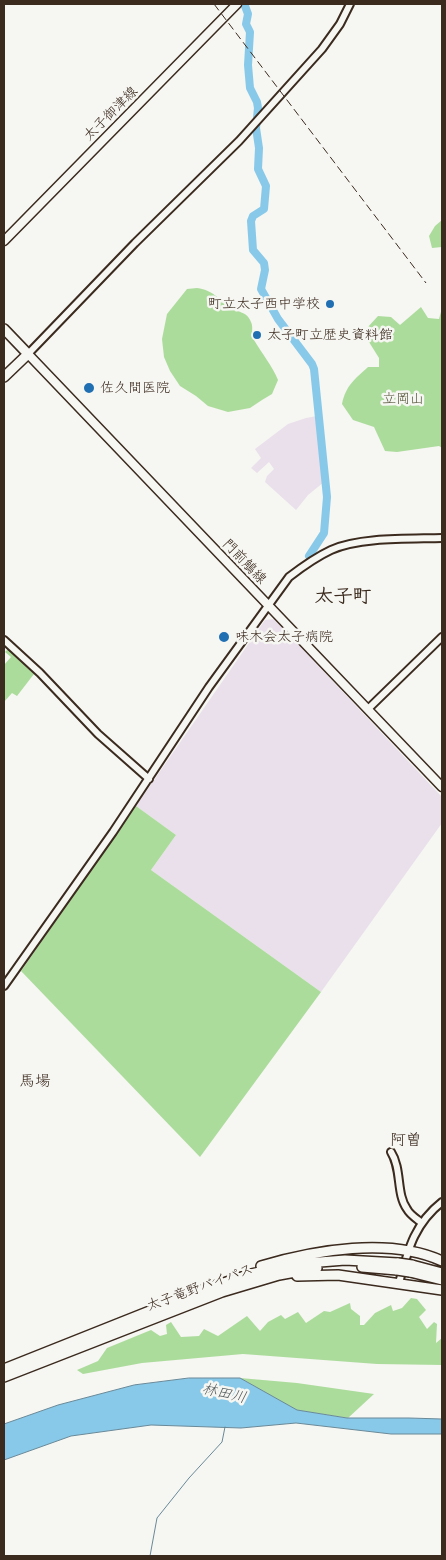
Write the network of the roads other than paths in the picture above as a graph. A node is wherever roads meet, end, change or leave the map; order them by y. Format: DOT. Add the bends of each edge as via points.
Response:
graph roads {
  1 [pos="237,4"];
  2 [pos="350,4"];
  3 [pos="4,241"];
  4 [pos="4,329"];
  5 [pos="28,354"];
  6 [pos="4,377"];
  7 [pos="442,538"];
  8 [pos="268,605"];
  9 [pos="442,637"];
  10 [pos="4,640"];
  11 [pos="368,709"];
  12 [pos="149,778"];
  13 [pos="442,787"];
  14 [pos="4,986"];
  15 [pos="391,1152"];
  16 [pos="442,1202"];
  17 [pos="422,1223"];
  18 [pos="407,1251"];
  19 [pos="442,1260"];
  20 [pos="398,1266"];
  21 [pos="411,1269"];
  22 [pos="442,1273"];
  23 [pos="279,1275"];
  24 [pos="442,1280"];
  25 [pos="399,1283"];
  26 [pos="206,1289"];
  27 [pos="442,1290"];
  28 [pos="4,1369"];
  29 [pos="4,1378"];
  1 -- 3 [label="main road, 太子御津線"];
  2 -- 5 [label="street" via="322,49 239,141"];
  4 -- 5 [label="highway"];
  5 -- 6 [label="highway"];
  5 -- 8 [label="main road, 門前鵤線"];
  7 -- 8 [label="street" via="366,542 332,550 289,578"];
  8 -- 11 [label="main road, 門前鵤線"];
  8 -- 12 [label="street"];
  9 -- 11 [label="street"];
  10 -- 12 [label="street" via="111,746"];
  11 -- 13 [label="main road, 門前鵤線"];
  12 -- 14 [label="street"];
  15 -- 17 [label="street" via="396,1159 404,1205"];
  16 -- 17 [label="street"];
  17 -- 18 [label="street"];
  18 -- 19 [label="highway"];
  18 -- 25 [label="street"];
  18 -- 26 [label="highway" via="376,1247 289,1258 249,1270"];
  20 -- 21 [label="highway, 太子竜野バイパス, bridge"];
  20 -- 23 [label="highway, 太子竜野バイパス" via="340,1266"];
  20 -- 26 [label="highway, 太子竜野バイパス" via="345,1260 295,1264"];
  21 -- 22 [label="highway, 太子竜野バイパス"];
  21 -- 24 [label="highway, 太子竜野バイパス"];
  23 -- 25 [label="highway" via="338,1275"];
  23 -- 29 [label="highway, 太子竜野バイパス" via="222,1292"];
  25 -- 27 [label="highway"];
  26 -- 28 [label="highway, 太子竜野バイパス"];
}
